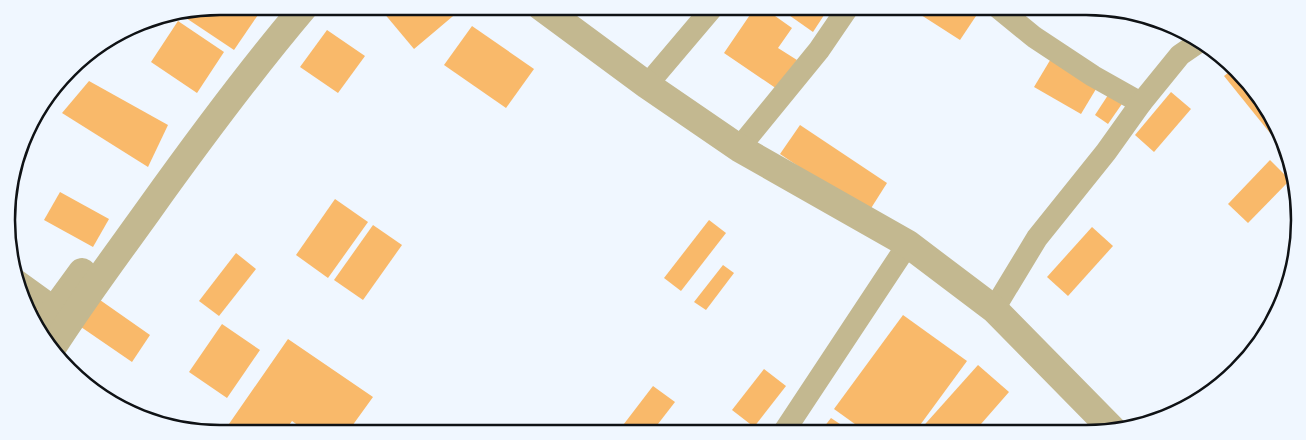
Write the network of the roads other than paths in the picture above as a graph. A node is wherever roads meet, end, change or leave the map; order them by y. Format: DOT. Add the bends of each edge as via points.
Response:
graph roads {
  1 [pos="278,15"];
  2 [pos="297,15"];
  3 [pos="552,15"];
  4 [pos="706,15"];
  5 [pos="843,15"];
  6 [pos="1008,15"];
  7 [pos="1194,46"];
  8 [pos="647,85"];
  9 [pos="1141,103"];
  10 [pos="739,148"];
  11 [pos="908,244"];
  12 [pos="27,287"];
  13 [pos="994,309"];
  14 [pos="63,314"];
  15 [pos="45,327"];
  16 [pos="54,341"];
  17 [pos="1106,424"];
  18 [pos="788,425"];
  1 -- 14 [label="street" via="251,48"];
  2 -- 14 [label="street"];
  3 -- 8 [label="street"];
  4 -- 8 [label="street"];
  5 -- 10 [label="street" via="820,50"];
  6 -- 9 [label="street" via="1049,47"];
  7 -- 9 [label="street" via="1180,55"];
  8 -- 10 [label="street"];
  9 -- 13 [label="street" via="1037,238"];
  10 -- 11 [label="street"];
  11 -- 13 [label="street"];
  11 -- 18 [label="street"];
  12 -- 14 [label="street"];
  13 -- 17 [label="street"];
  14 -- 15 [label="street"];
  14 -- 16 [label="street"];
}
